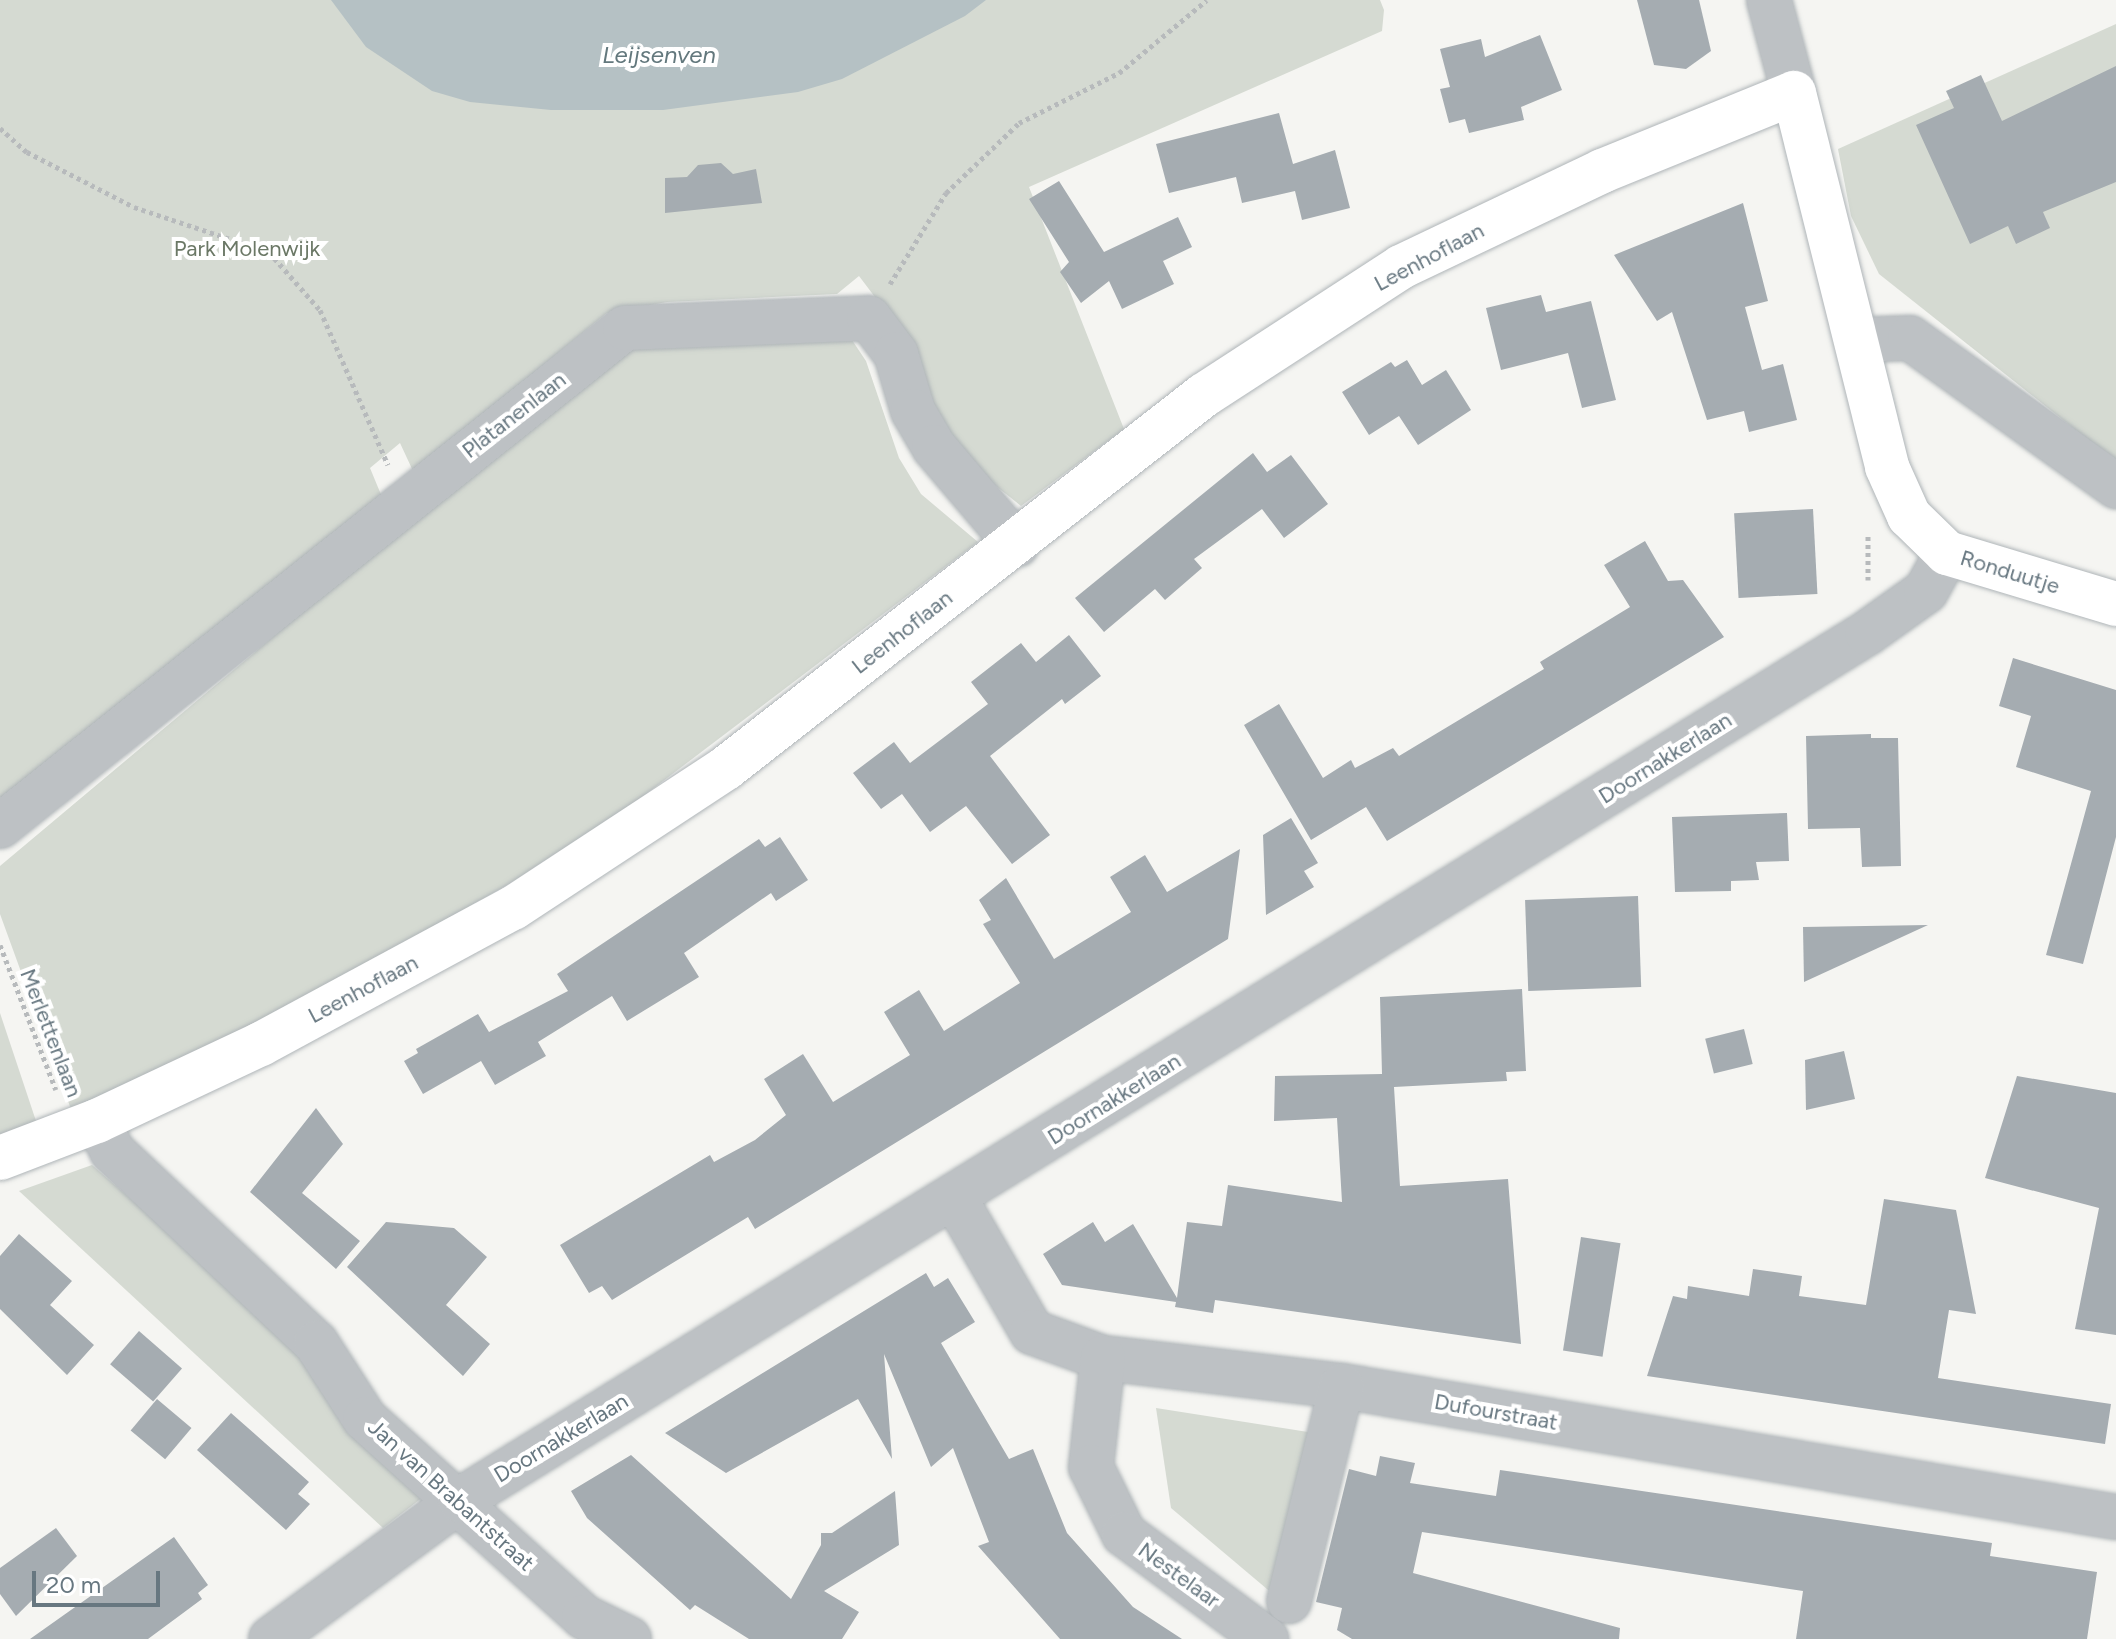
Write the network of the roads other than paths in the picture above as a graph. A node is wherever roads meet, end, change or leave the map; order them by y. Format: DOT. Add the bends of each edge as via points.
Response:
graph roads {
  1 [pos="1769,0"];
  2 [pos="1794,93"];
  3 [pos="1856,340"];
  4 [pos="2116,486"];
  5 [pos="1017,545"];
  6 [pos="1947,553"];
  7 [pos="2116,604"];
  8 [pos="0,826"];
  9 [pos="84,1126"];
  10 [pos="0,1158"];
  11 [pos="954,1197"];
  12 [pos="1103,1358"];
  13 [pos="1342,1386"];
  14 [pos="460,1500"];
  15 [pos="2116,1517"];
  16 [pos="1289,1601"];
  17 [pos="271,1639"];
  18 [pos="629,1639"];
  19 [pos="1266,1639"];
  1 -- 2 [label="street"];
  2 -- 3 [label="street, Ronduutje"];
  2 -- 5 [label="street, Leenhoflaan" via="1602,171 1401,267 1204,395"];
  3 -- 4 [label="street" via="1910,338"];
  3 -- 6 [label="street, Ronduutje" via="1887,467 1909,516"];
  5 -- 8 [label="street, Platanenlaan" via="934,447 913,411 896,354 869,318 625,328"];
  5 -- 9 [label="street, Leenhoflaan" via="726,768 513,908 261,1044"];
  6 -- 7 [label="street, Ronduutje"];
  6 -- 11 [label="street, Doornakkerlaan" via="1926,591 1867,633"];
  9 -- 10 [label="street, Leenhoflaan"];
  9 -- 14 [label="street, Jan van Brabantstraat" via="316,1343 365,1419"];
  11 -- 12 [label="street, Dufourstraat" via="1032,1332"];
  11 -- 14 [label="street, Doornakkerlaan"];
  12 -- 13 [label="street, Dufourstraat"];
  12 -- 19 [label="street, Nestelaar" via="1091,1467 1124,1534"];
  13 -- 15 [label="street, Dufourstraat"];
  13 -- 16 [label="street"];
  14 -- 17 [label="street, Doornakkerlaan"];
  14 -- 18 [label="street, Jan van Brabantstraat" via="584,1617"];
}
